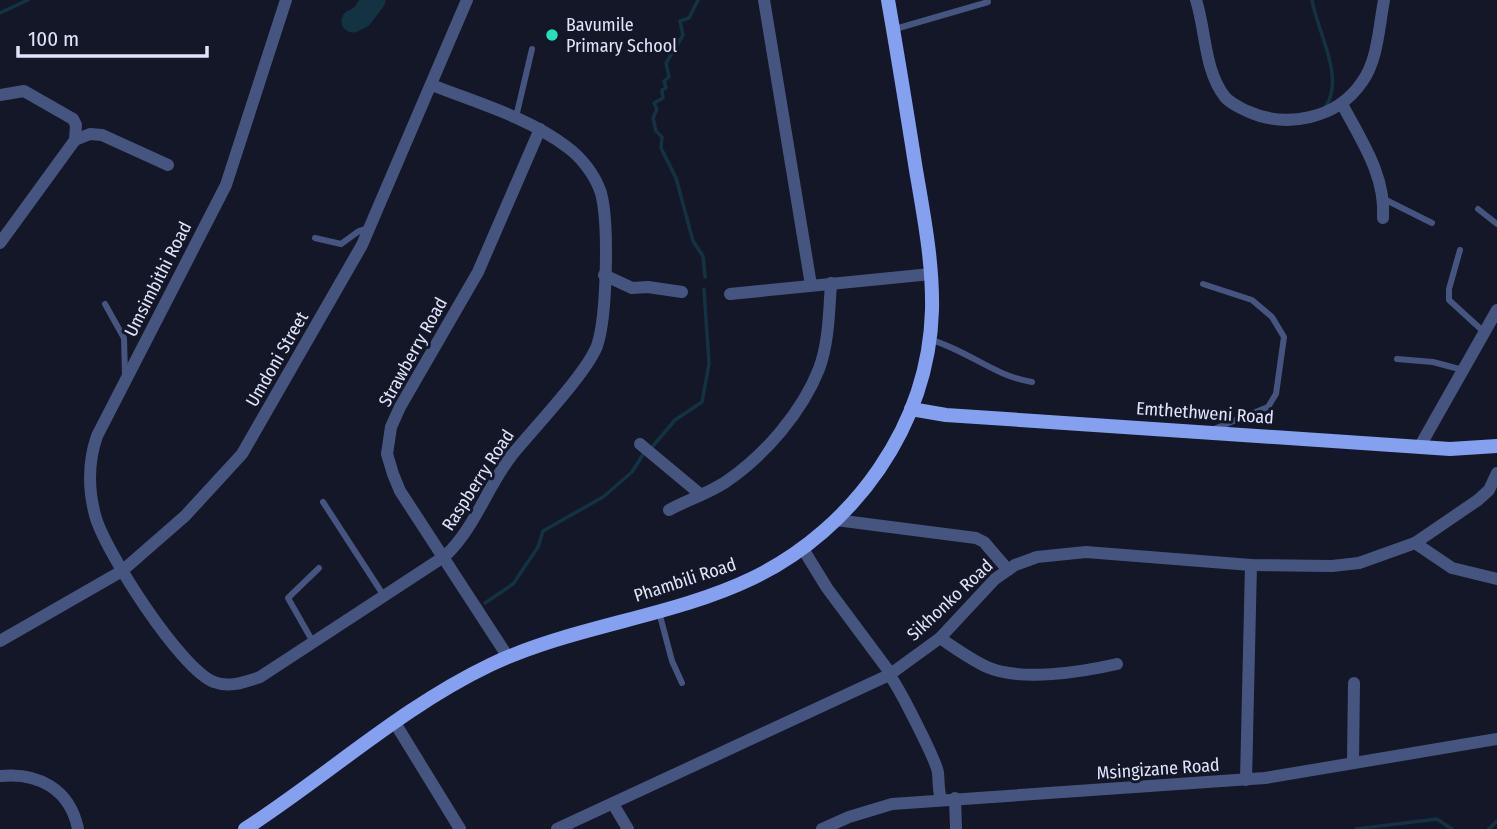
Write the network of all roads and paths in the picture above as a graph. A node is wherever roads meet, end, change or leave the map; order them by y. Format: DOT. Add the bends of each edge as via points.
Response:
graph roads {
  1 [pos="286,0"];
  2 [pos="467,0"];
  3 [pos="764,0"];
  4 [pos="888,0"];
  5 [pos="1196,0"];
  6 [pos="1384,0"];
  7 [pos="988,2"];
  8 [pos="893,30"];
  9 [pos="531,49"];
  10 [pos="432,85"];
  11 [pos="0,94"];
  12 [pos="1342,104"];
  13 [pos="515,119"];
  14 [pos="540,129"];
  15 [pos="75,140"];
  16 [pos="167,165"];
  17 [pos="1384,200"];
  18 [pos="1478,209"];
  19 [pos="1383,218"];
  20 [pos="1432,223"];
  21 [pos="1497,224"];
  22 [pos="370,228"];
  23 [pos="315,238"];
  24 [pos="0,243"];
  25 [pos="1460,250"];
  26 [pos="931,274"];
  27 [pos="604,275"];
  28 [pos="831,283"];
  29 [pos="1203,284"];
  30 [pos="811,285"];
  31 [pos="682,292"];
  32 [pos="730,294"];
  33 [pos="105,304"];
  34 [pos="1497,310"];
  35 [pos="1485,332"];
  36 [pos="929,340"];
  37 [pos="1397,359"];
  38 [pos="1463,370"];
  39 [pos="125,382"];
  40 [pos="1032,382"];
  41 [pos="911,409"];
  42 [pos="1206,432"];
  43 [pos="640,444"];
  44 [pos="1420,446"];
  45 [pos="1497,446"];
  46 [pos="1497,473"];
  47 [pos="700,494"];
  48 [pos="324,502"];
  49 [pos="669,510"];
  50 [pos="836,520"];
  51 [pos="1415,543"];
  52 [pos="803,549"];
  53 [pos="445,556"];
  54 [pos="1251,565"];
  55 [pos="319,568"];
  56 [pos="1008,570"];
  57 [pos="122,571"];
  58 [pos="1497,579"];
  59 [pos="384,596"];
  60 [pos="659,611"];
  61 [pos="940,638"];
  62 [pos="0,641"];
  63 [pos="313,642"];
  64 [pos="508,657"];
  65 [pos="1118,664"];
  66 [pos="890,674"];
  67 [pos="1354,683"];
  68 [pos="682,684"];
  69 [pos="395,723"];
  70 [pos="1497,739"];
  71 [pos="1353,763"];
  72 [pos="0,776"];
  73 [pos="1246,780"];
  74 [pos="941,799"];
  75 [pos="955,799"];
  76 [pos="613,804"];
  77 [pos="78,829"];
  78 [pos="245,829"];
  79 [pos="460,829"];
  80 [pos="557,829"];
  81 [pos="628,829"];
  82 [pos="822,829"];
  83 [pos="956,829"];
  1 -- 39 [label="street, Umsimbithi Road" via="226,185"];
  2 -- 10 [label="street, Umdoni Street"];
  3 -- 30 [label="street"];
  4 -- 8 [label="street, Phambili Road"];
  5 -- 12 [label="street" via="1212,71 1234,105 1279,121 1322,114"];
  6 -- 12 [label="street" via="1372,63"];
  7 -- 8 [label="lane"];
  8 -- 26 [label="street, Phambili Road"];
  9 -- 13 [label="lane"];
  10 -- 13 [label="street, Raspberry Road"];
  10 -- 22 [label="street, Umdoni Street"];
  11 -- 15 [label="street" via="24,91 69,115 76,125"];
  12 -- 17 [label="street" via="1376,169"];
  13 -- 14 [label="street, Raspberry Road"];
  14 -- 27 [label="street, Raspberry Road" via="582,161 601,194"];
  14 -- 53 [label="street, Strawberry Road" via="478,272 391,427 387,454 400,491"];
  15 -- 16 [label="street" via="102,135"];
  15 -- 24 [label="street"];
  17 -- 19 [label="street"];
  17 -- 20 [label="lane"];
  18 -- 21 [label="lane"];
  22 -- 23 [label="lane" via="341,244"];
  22 -- 57 [label="street, Umdoni Street" via="242,454 185,516"];
  25 -- 35 [label="lane" via="1449,300"];
  26 -- 28 [label="street"];
  26 -- 36 [label="street, Phambili Road"];
  27 -- 31 [label="street" via="632,288"];
  27 -- 53 [label="street, Raspberry Road" via="601,327 592,356 510,457 465,533"];
  28 -- 30 [label="street"];
  28 -- 47 [label="street" via="819,369 802,404 751,462 726,482"];
  29 -- 42 [label="lane" via="1252,300 1272,317 1284,337 1276,394 1268,407"];
  30 -- 32 [label="street"];
  33 -- 39 [label="lane" via="124,338"];
  34 -- 35 [label="street"];
  35 -- 38 [label="street"];
  36 -- 40 [label="lane" via="1002,375"];
  36 -- 41 [label="street, Phambili Road"];
  37 -- 38 [label="lane"];
  38 -- 44 [label="street"];
  39 -- 57 [label="street, Umsimbithi Road" via="97,436 89,471 95,517"];
  41 -- 42 [label="street, Emthethweni Road"];
  41 -- 50 [label="street, Phambili Road" via="874,477"];
  42 -- 44 [label="street, Emthethweni Road"];
  43 -- 47 [label="street"];
  44 -- 45 [label="street, Emthethweni Road"];
  46 -- 51 [label="street, Sikhonko Road" via="1478,500"];
  47 -- 49 [label="street"];
  48 -- 59 [label="lane"];
  50 -- 52 [label="street, Phambili Road"];
  50 -- 56 [label="street" via="976,538 985,542"];
  51 -- 54 [label="street, Sikhonko Road" via="1359,563"];
  51 -- 58 [label="street" via="1452,568"];
  52 -- 60 [label="street, Phambili Road" via="752,579"];
  52 -- 66 [label="street"];
  53 -- 59 [label="street, Raspberry Road"];
  53 -- 64 [label="street, Strawberry Road"];
  54 -- 56 [label="street, Sikhonko Road" via="1086,552 1037,556"];
  54 -- 73 [label="street"];
  55 -- 63 [label="lane" via="288,598"];
  56 -- 61 [label="street, Sikhonko Road"];
  57 -- 62 [label="street, Umdoni Street"];
  57 -- 63 [label="street, Raspberry Road" via="184,658 199,675 216,683 239,684 260,677"];
  59 -- 63 [label="street, Raspberry Road"];
  60 -- 64 [label="street, Phambili Road"];
  60 -- 68 [label="lane"];
  61 -- 65 [label="street" via="1003,672 1077,671"];
  61 -- 66 [label="street, Sikhonko Road"];
  64 -- 69 [label="street, Phambili Road"];
  66 -- 74 [label="street" via="938,771"];
  66 -- 76 [label="street, Sikhonko Road"];
  67 -- 71 [label="street"];
  69 -- 78 [label="street, Phambili Road"];
  69 -- 79 [label="street"];
  70 -- 71 [label="street, Msingizane Road"];
  71 -- 73 [label="street, Msingizane Road"];
  72 -- 77 [label="street" via="34,777 54,787 69,804"];
  73 -- 75 [label="street, Msingizane Road"];
  74 -- 75 [label="street, Msingizane Road"];
  74 -- 82 [label="street, Msingizane Road" via="892,804"];
  75 -- 83 [label="street"];
  76 -- 80 [label="street, Sikhonko Road"];
  76 -- 81 [label="street"];
}
